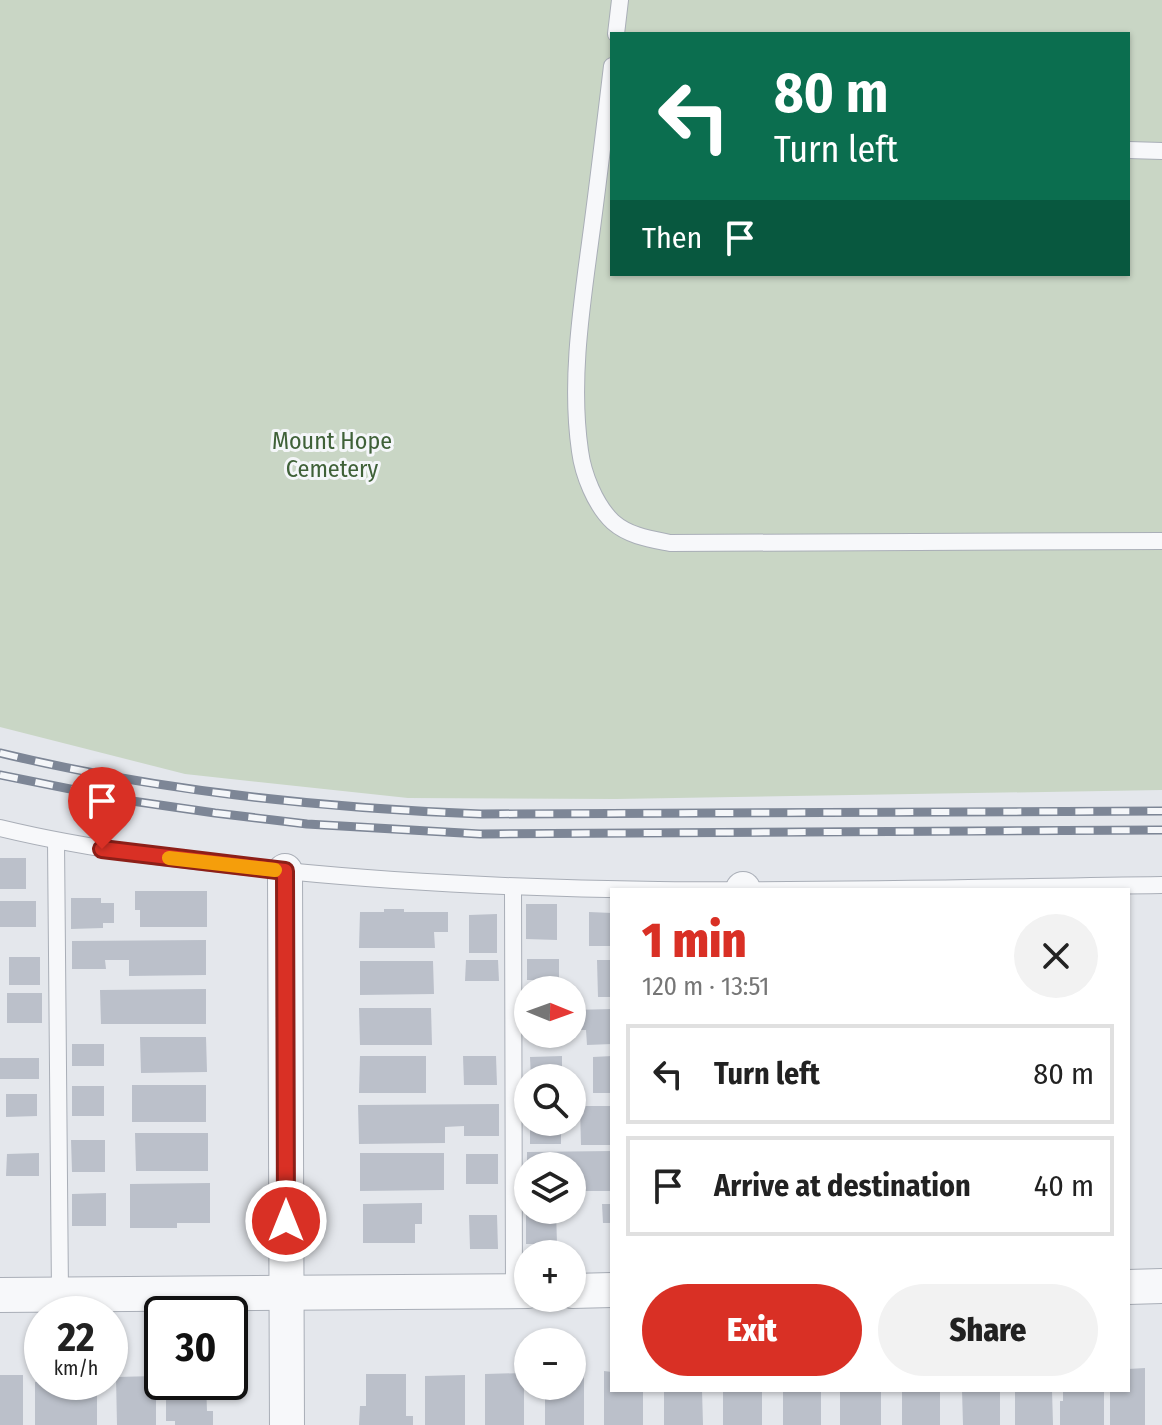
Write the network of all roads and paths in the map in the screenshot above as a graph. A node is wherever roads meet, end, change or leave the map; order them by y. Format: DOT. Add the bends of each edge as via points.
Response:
graph roads {
  1 [pos="620,0"];
  2 [pos="616,32"];
  3 [pos="610,82"];
  4 [pos="1130,150"];
  5 [pos="1162,151"];
  6 [pos="610,194"];
  7 [pos="595,203"];
  8 [pos="1162,541"];
  9 [pos="0,828"];
  10 [pos="56,841"];
  11 [pos="285,871"];
  12 [pos="1162,885"];
  13 [pos="513,888"];
  14 [pos="1018,888"];
  15 [pos="610,889"];
  16 [pos="520,1240"];
  17 [pos="1162,1286"];
  18 [pos="1130,1287"];
  19 [pos="610,1290"];
  20 [pos="514,1291"];
  21 [pos="586,1291"];
  22 [pos="286,1293"];
  23 [pos="60,1294"];
  24 [pos="0,1295"];
  25 [pos="287,1425"];
  1 -- 2 [label="lane"];
  3 -- 7 [label="lane"];
  4 -- 5 [label="lane"];
  6 -- 7 [label="lane"];
  7 -- 8 [label="lane" via="581,320 579,448 596,497 613,522 640,537 670,543"];
  9 -- 10 [label="lane"];
  10 -- 11 [label="lane"];
  10 -- 23 [label="lane"];
  11 -- 13 [label="lane"];
  11 -- 22 [label="street"];
  12 -- 14 [label="lane"];
  13 -- 15 [label="lane"];
  13 -- 16 [label="lane"];
  17 -- 18 [label="street"];
  19 -- 21 [label="street"];
  20 -- 22 [label="street"];
  22 -- 23 [label="street"];
  22 -- 25 [label="street"];
  23 -- 24 [label="street"];
}
